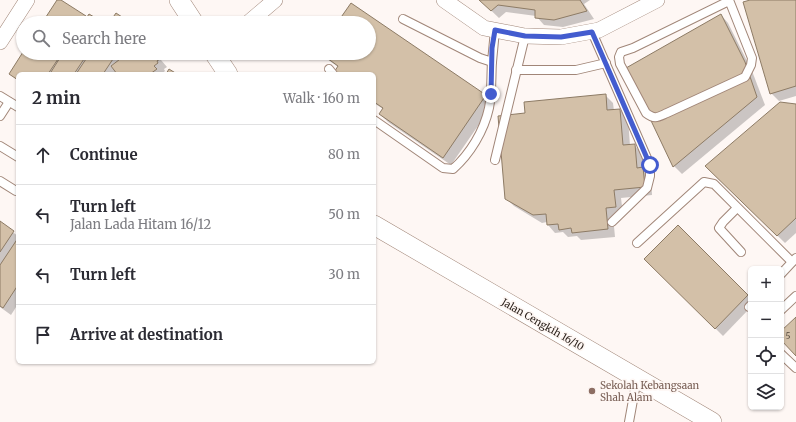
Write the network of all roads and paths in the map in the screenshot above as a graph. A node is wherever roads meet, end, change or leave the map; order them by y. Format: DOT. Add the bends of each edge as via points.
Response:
graph roads {
  1 [pos="27,0"];
  2 [pos="179,0"];
  3 [pos="275,0"];
  4 [pos="444,0"];
  5 [pos="657,0"];
  6 [pos="729,0"];
  7 [pos="17,16"];
  8 [pos="189,16"];
  9 [pos="256,16"];
  10 [pos="16,17"];
  11 [pos="402,19"];
  12 [pos="495,30"];
  13 [pos="592,32"];
  14 [pos="525,36"];
  15 [pos="0,42"];
  16 [pos="219,60"];
  17 [pos="492,62"];
  18 [pos="606,63"];
  19 [pos="516,70"];
  20 [pos="227,72"];
  21 [pos="0,96"];
  22 [pos="9,102"];
  23 [pos="16,106"];
  24 [pos="0,116"];
  25 [pos="376,121"];
  26 [pos="0,146"];
  27 [pos="16,156"];
  28 [pos="495,160"];
  29 [pos="0,182"];
  30 [pos="16,192"];
  31 [pos="737,208"];
  32 [pos="612,222"];
  33 [pos="376,226"];
  34 [pos="637,243"];
  35 [pos="741,252"];
  36 [pos="794,260"];
  37 [pos="784,271"];
  38 [pos="796,296"];
  39 [pos="784,307"];
  40 [pos="784,357"];
  41 [pos="796,368"];
  42 [pos="637,378"];
  43 [pos="629,422"];
  44 [pos="712,422"];
  1 -- 7 [label="street"];
  2 -- 8 [label="street"];
  3 -- 9 [label="street"];
  4 -- 12 [label="street" via="484,28"];
  5 -- 13 [label="street"];
  6 -- 6 [label="lane" via="752,58 745,77 667,113 651,117 646,113 620,64 621,52"];
  10 -- 15 [label="street"];
  11 -- 17 [label="lane"];
  12 -- 14 [label="street"];
  12 -- 17 [label="lane"];
  13 -- 14 [label="street" via="561,37"];
  13 -- 18 [label="lane"];
  14 -- 19 [label="lane"];
  16 -- 20 [label="street"];
  17 -- 25 [label="lane" via="489,110 471,150 453,169 443,168"];
  18 -- 19 [label="lane" via="576,70"];
  18 -- 32 [label="lane" via="650,165 647,188"];
  19 -- 28 [label="lane"];
  21 -- 22 [label="lane"];
  22 -- 23 [label="lane"];
  22 -- 24 [label="lane"];
  26 -- 27 [label="lane"];
  29 -- 30 [label="lane"];
  31 -- 34 [label="lane" via="714,184 704,182"];
  31 -- 35 [label="lane" via="722,222 720,228"];
  31 -- 36 [label="lane"];
  33 -- 42 [label="street, Jalan Cengkih 16/10"];
  36 -- 37 [label="lane"];
  38 -- 39 [label="lane"];
  40 -- 41 [label="lane"];
  42 -- 43 [label="lane"];
  42 -- 44 [label="street, Jalan Cengkih 16/10"];
}
